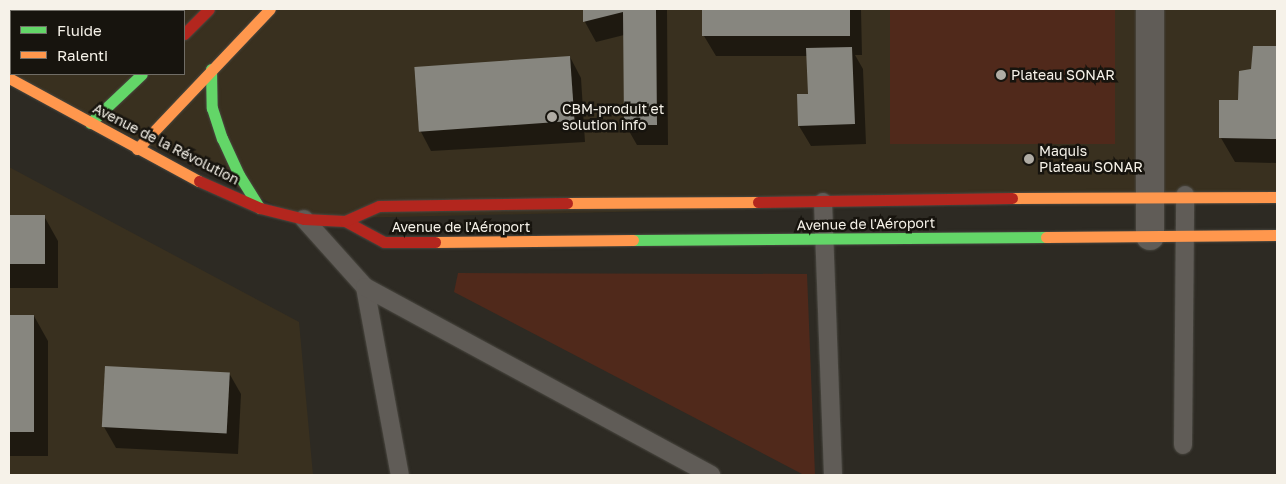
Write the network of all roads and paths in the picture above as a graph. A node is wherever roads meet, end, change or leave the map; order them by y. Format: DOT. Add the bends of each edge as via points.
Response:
graph roads {
  1 [pos="209,9"];
  2 [pos="270,9"];
  3 [pos="1150,9"];
  4 [pos="185,33"];
  5 [pos="211,69"];
  6 [pos="141,75"];
  7 [pos="9,78"];
  8 [pos="90,122"];
  9 [pos="137,150"];
  10 [pos="1151,195"];
  11 [pos="1185,195"];
  12 [pos="1277,197"];
  13 [pos="824,202"];
  14 [pos="260,208"];
  15 [pos="304,219"];
  16 [pos="345,221"];
  17 [pos="1277,235"];
  18 [pos="1150,236"];
  19 [pos="1185,236"];
  20 [pos="823,240"];
  21 [pos="365,287"];
  22 [pos="1183,445"];
  23 [pos="400,475"];
  24 [pos="711,475"];
  25 [pos="833,475"];
  1 -- 4 [label="main road"];
  2 -- 5 [label="main road"];
  3 -- 10 [label="street"];
  5 -- 9 [label="main road"];
  5 -- 14 [label="main road" via="212,108 222,138 239,175"];
  6 -- 8 [label="main road"];
  7 -- 8 [label="main road, Avenue de la Révolution"];
  8 -- 9 [label="main road, Avenue de la Révolution"];
  9 -- 14 [label="main road, Avenue de la Révolution"];
  10 -- 11 [label="main road, Avenue de l'Aéroport"];
  10 -- 13 [label="main road, Avenue de l'Aéroport"];
  10 -- 18 [label="street"];
  11 -- 12 [label="main road, Avenue de l'Aéroport"];
  11 -- 19 [label="lane"];
  13 -- 16 [label="main road, Avenue de l'Aéroport" via="405,204 379,206"];
  13 -- 20 [label="lane"];
  14 -- 15 [label="main road, Avenue de la Révolution"];
  15 -- 16 [label="main road, Avenue de la Révolution"];
  15 -- 21 [label="lane"];
  16 -- 20 [label="main road, Avenue de l'Aéroport" via="384,242 409,243"];
  17 -- 19 [label="main road, Avenue de l'Aéroport"];
  18 -- 19 [label="main road, Avenue de l'Aéroport"];
  18 -- 20 [label="main road, Avenue de l'Aéroport"];
  19 -- 22 [label="lane"];
  20 -- 25 [label="lane"];
  21 -- 23 [label="lane"];
  21 -- 24 [label="lane"];
}
